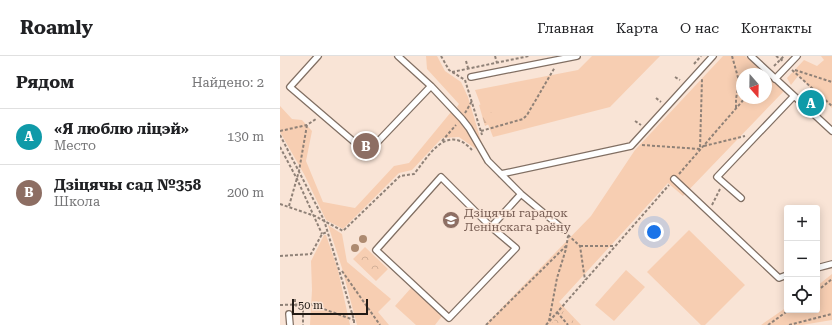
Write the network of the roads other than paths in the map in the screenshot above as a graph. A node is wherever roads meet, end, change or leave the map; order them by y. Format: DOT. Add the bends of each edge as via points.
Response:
graph roads {
  1 [pos="318,56"];
  2 [pos="398,56"];
  3 [pos="576,56"];
  4 [pos="713,56"];
  5 [pos="751,56"];
  6 [pos="796,56"];
  7 [pos="470,77"];
  8 [pos="775,79"];
  9 [pos="431,86"];
  10 [pos="794,96"];
  11 [pos="832,131"];
  12 [pos="501,174"];
  13 [pos="674,179"];
  14 [pos="521,194"];
  15 [pos="741,198"];
  16 [pos="491,227"];
  17 [pos="564,229"];
  18 [pos="832,264"];
  19 [pos="820,267"];
  20 [pos="784,276"];
  21 [pos="290,314"];
  22 [pos="290,325"];
  1 -- 9 [label="lane" via="290,87 367,153"];
  2 -- 9 [label="lane"];
  3 -- 7 [label="lane"];
  4 -- 12 [label="lane" via="632,144"];
  5 -- 8 [label="lane"];
  6 -- 8 [label="lane" via="790,67"];
  8 -- 10 [label="lane"];
  9 -- 12 [label="lane" via="462,119 488,161"];
  10 -- 11 [label="lane"];
  10 -- 15 [label="lane" via="717,177"];
  12 -- 14 [label="lane"];
  13 -- 20 [label="lane" via="779,278"];
  14 -- 16 [label="lane"];
  14 -- 17 [label="lane"];
  16 -- 16 [label="lane" via="441,177 376,250 449,318 516,248"];
  18 -- 19 [label="lane"];
  21 -- 22 [label="lane"];
}
